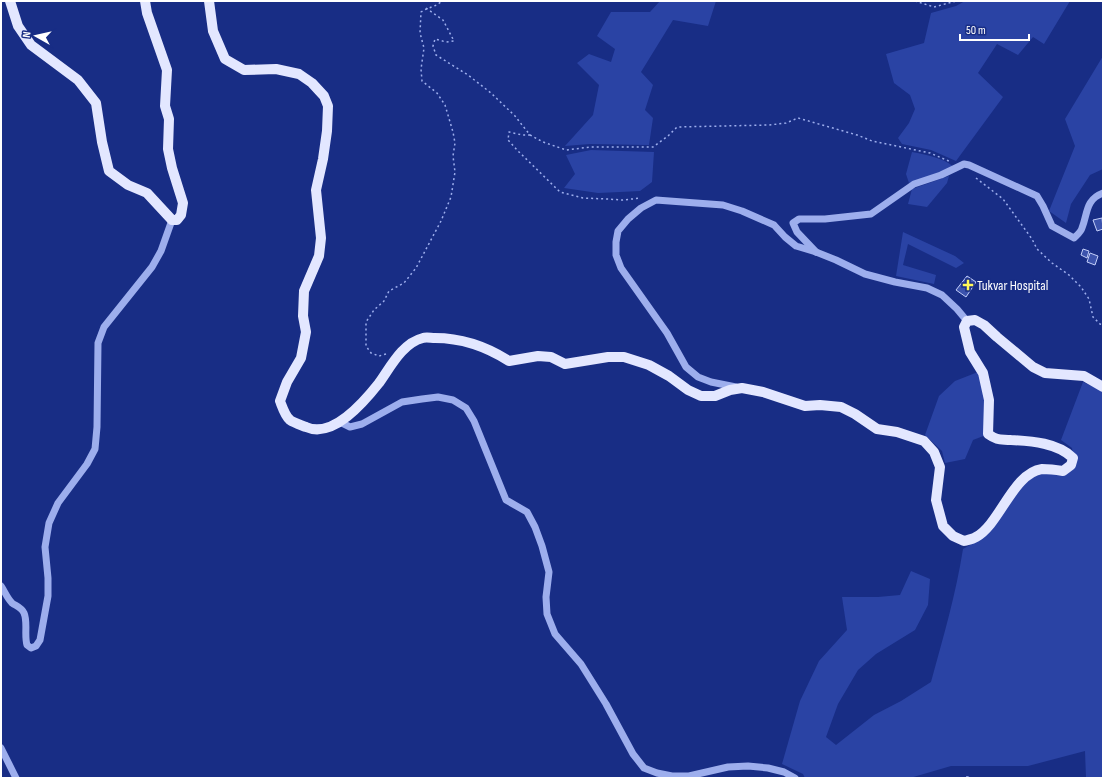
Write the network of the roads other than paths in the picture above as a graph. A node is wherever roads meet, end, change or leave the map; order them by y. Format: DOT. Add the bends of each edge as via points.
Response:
graph roads {
  1 [pos="10,1"];
  2 [pos="145,1"];
  3 [pos="209,1"];
  4 [pos="1103,193"];
  5 [pos="172,220"];
  6 [pos="816,252"];
  7 [pos="967,321"];
  8 [pos="742,388"];
  9 [pos="1103,388"];
  10 [pos="340,422"];
  11 [pos="1,586"];
  12 [pos="1,748"];
  13 [pos="16,778"];
  14 [pos="795,778"];
  1 -- 5 [label="main road" via="18,26 31,45 78,80 96,103 109,171 128,185 147,193"];
  2 -- 5 [label="main road" via="167,70 168,149 183,202 181,215 177,220"];
  3 -- 10 [label="main road" via="213,31 225,59 244,70 276,69 299,74 324,96 328,106 323,159 316,190 320,232 319,256 304,291 303,316 306,332 301,358 287,382 280,401 289,419 311,429 321,430"];
  4 -- 6 [label="street" via="1096,196 1088,207 1082,229 1074,238 1052,226 1037,196 964,164 914,184 871,214 799,219 793,223 797,232"];
  5 -- 11 [label="street" via="161,251 152,267 104,327 100,336 95,449 58,503 49,522 45,547 48,596 40,640 36,646 31,648 26,645 23,612 20,607 12,604"];
  6 -- 7 [label="street" via="865,274 927,288 942,295"];
  6 -- 8 [label="street" via="796,246 774,225 723,205 656,200 641,208 618,231 616,255 621,268 667,333 686,367 698,377 711,382"];
  7 -- 8 [label="main road" via="964,327 970,352 983,373 989,400 988,434 996,440 1050,445 1067,452 1073,458 1071,465 1063,471 1041,469 1029,474 986,529 976,537 964,541 953,536 944,526 936,500 940,467 934,452 924,441 897,432 877,429 841,408 805,406"];
  7 -- 9 [label="main road" via="975,320 984,324 1034,367 1046,373 1084,376"];
  8 -- 10 [label="main road" via="715,396 701,396 649,365 624,357 565,364 551,357 538,356 509,361 495,352 464,341 422,338 400,354 378,384"];
  10 -- 14 [label="street" via="350,427 362,424 402,402 438,397 453,400 466,408 474,421 506,500 527,512 535,527 549,572 547,614 555,634 581,664 633,754 644,768 672,776 688,776 728,767 748,766 784,772"];
  12 -- 13 [label="street"];
}
